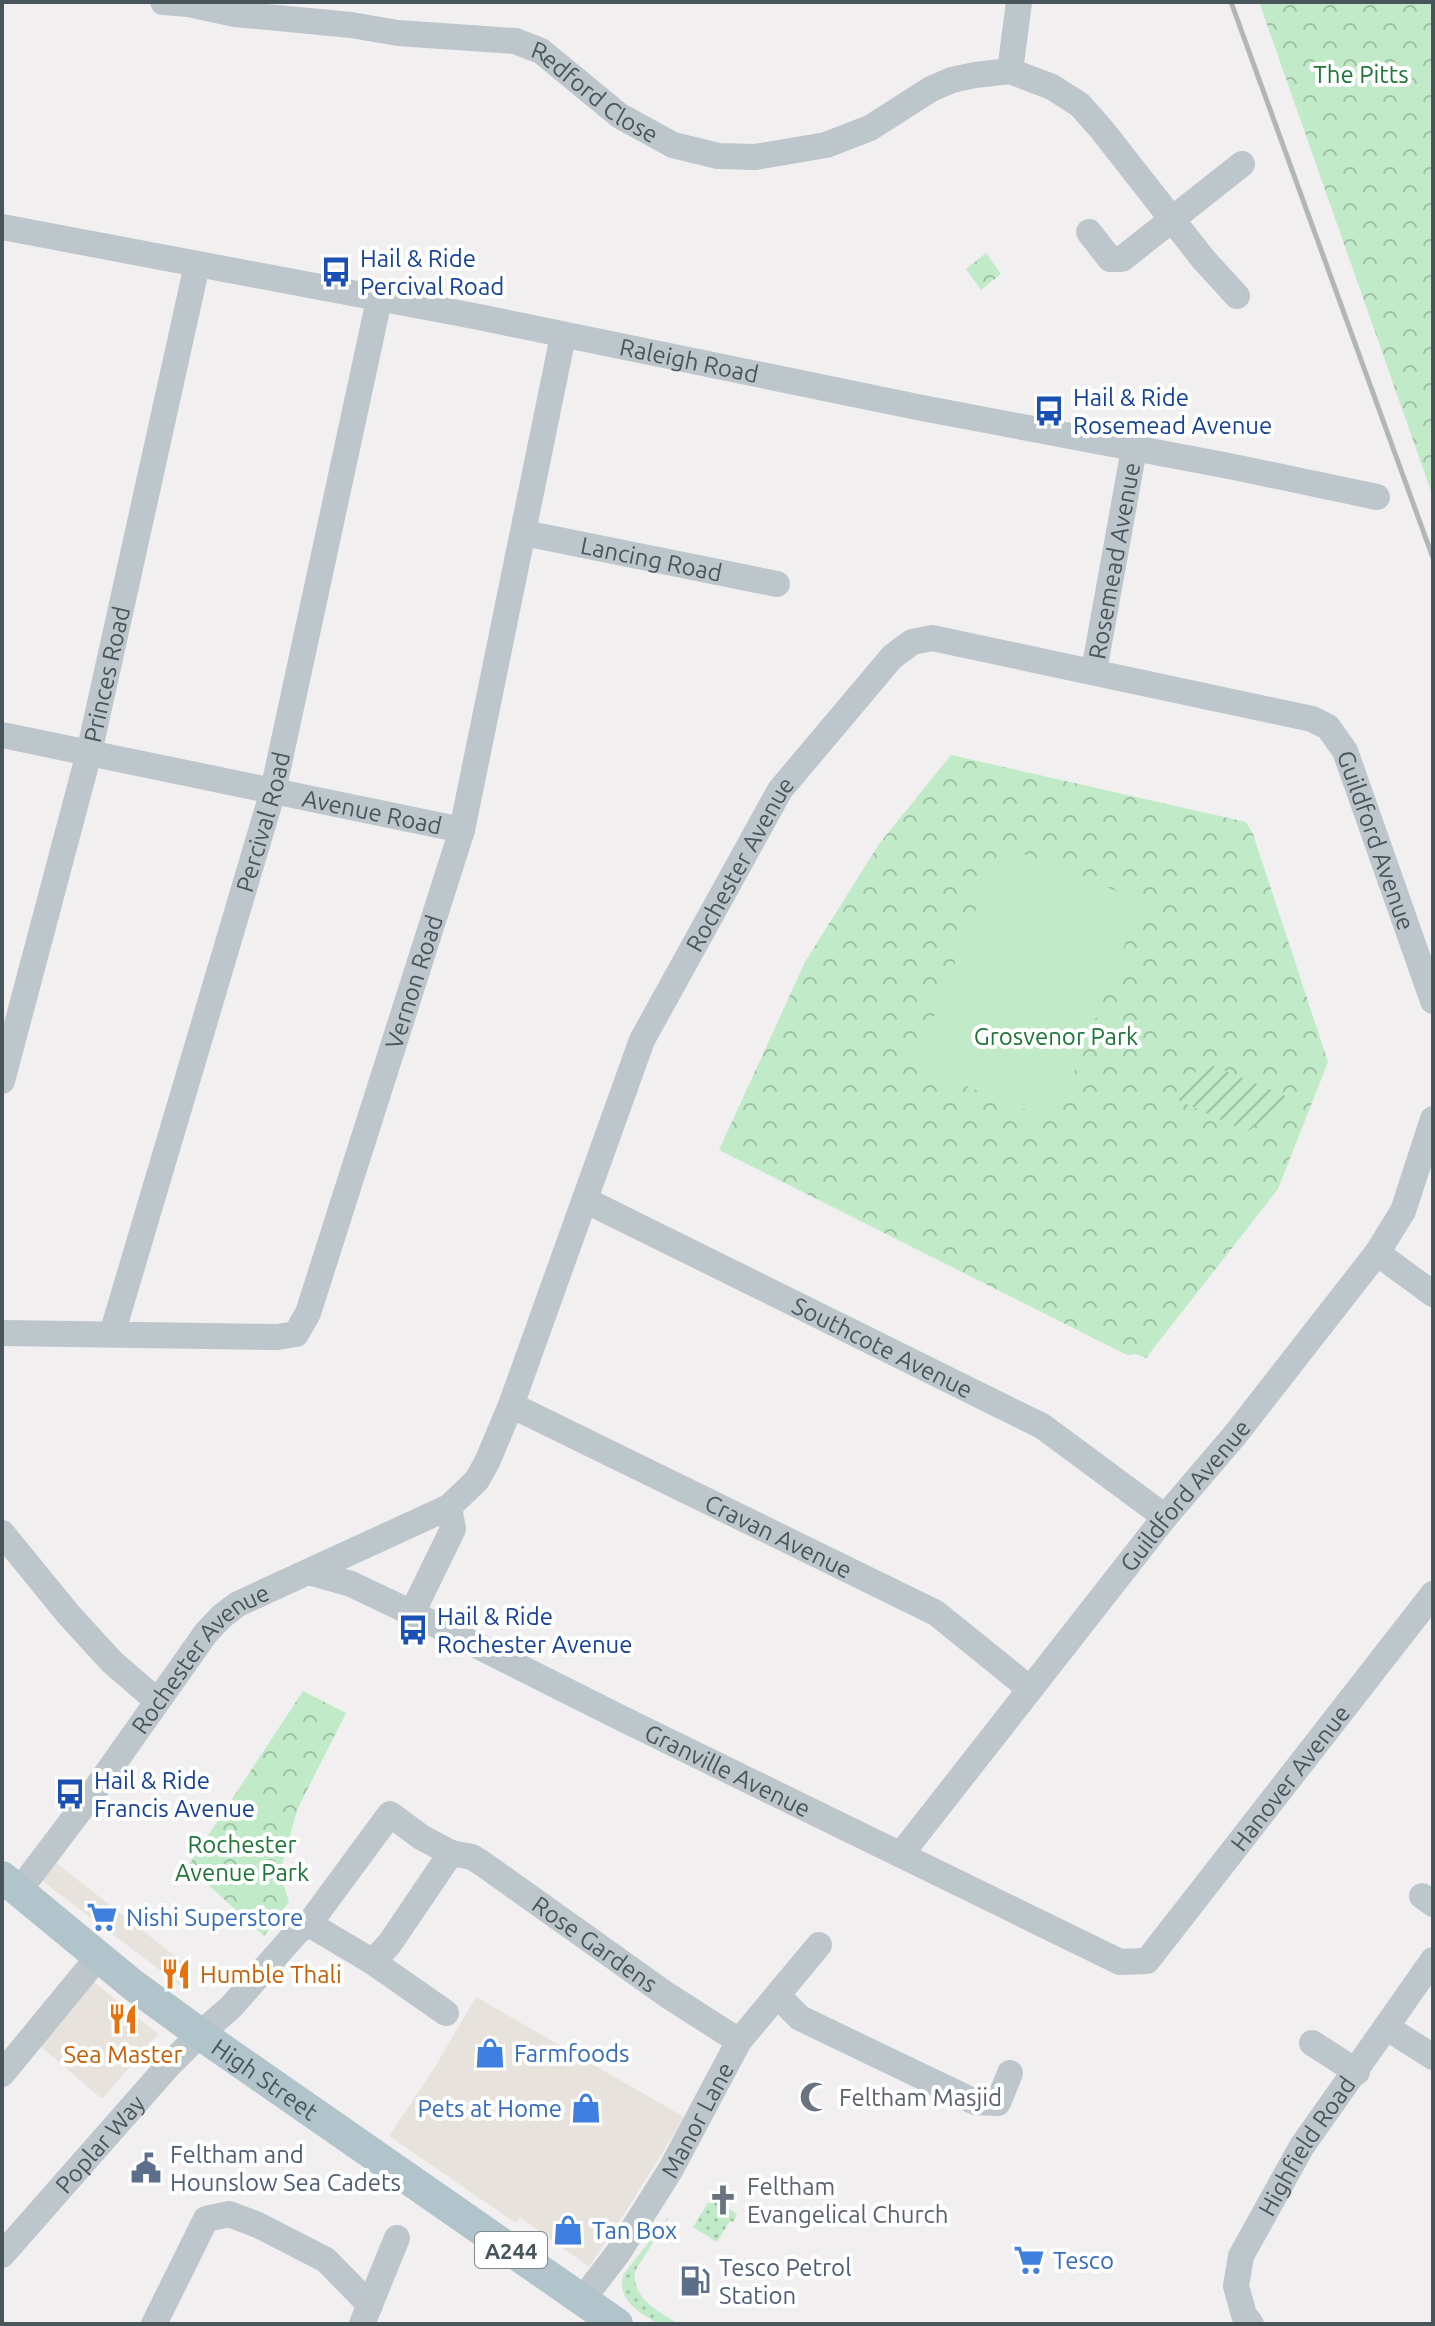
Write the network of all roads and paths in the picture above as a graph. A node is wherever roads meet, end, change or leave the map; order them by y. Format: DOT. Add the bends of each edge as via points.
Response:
graph roads {
  1 [pos="163,2"];
  2 [pos="1019,2"];
  3 [pos="1010,71"];
  4 [pos="1242,164"];
  5 [pos="1172,220"];
  6 [pos="3,230"];
  7 [pos="1089,232"];
  8 [pos="197,265"];
  9 [pos="1237,296"];
  10 [pos="379,300"];
  11 [pos="563,336"];
  12 [pos="1134,449"];
  13 [pos="1377,497"];
  14 [pos="524,533"];
  15 [pos="777,584"];
  16 [pos="1094,671"];
  17 [pos="1328,727"];
  18 [pos="2,735"];
  19 [pos="89,753"];
  20 [pos="273,791"];
  21 [pos="462,830"];
  22 [pos="1433,1001"];
  23 [pos="2,1081"];
  24 [pos="1433,1119"];
  25 [pos="585,1200"];
  26 [pos="1377,1253"];
  27 [pos="1433,1294"];
  28 [pos="2,1333"];
  29 [pos="112,1334"];
  30 [pos="511,1405"];
  31 [pos="449,1507"];
  32 [pos="1165,1517"];
  33 [pos="2,1533"];
  34 [pos="309,1572"];
  35 [pos="1433,1594"];
  36 [pos="412,1613"];
  37 [pos="1030,1689"];
  38 [pos="156,1700"];
  39 [pos="451,1853"];
  40 [pos="902,1853"];
  41 [pos="10,1884"];
  42 [pos="309,1924"];
  43 [pos="819,1945"];
  44 [pos="99,1956"];
  45 [pos="1433,1960"];
  46 [pos="1147,1961"];
  47 [pos="373,1962"];
  48 [pos="778,1996"];
  49 [pos="446,2013"];
  50 [pos="1386,2027"];
  51 [pos="200,2034"];
  52 [pos="739,2041"];
  53 [pos="1312,2043"];
  54 [pos="1433,2057"];
  55 [pos="1357,2072"];
  56 [pos="1010,2073"];
  57 [pos="2,2074"];
  58 [pos="397,2238"];
  59 [pos="2,2255"];
  60 [pos="582,2300"];
  61 [pos="366,2315"];
  62 [pos="154,2324"];
  63 [pos="617,2324"];
  64 [pos="1251,2324"];
  1 -- 3 [label="street, Redford Close" via="398,33 515,41 541,51 620,116 673,145 718,156 755,157 826,145 870,128 952,80"];
  2 -- 3 [label="street"];
  3 -- 5 [label="street, Redford Close" via="1080,105"];
  4 -- 5 [label="street"];
  5 -- 7 [label="street" via="1122,259 1110,259"];
  5 -- 9 [label="street, Redford Close"];
  6 -- 8 [label="street, Raleigh Road"];
  8 -- 10 [label="street, Raleigh Road"];
  8 -- 19 [label="street, Princes Road"];
  10 -- 11 [label="street, Raleigh Road"];
  10 -- 20 [label="street, Percival Road"];
  11 -- 12 [label="street, Raleigh Road"];
  11 -- 14 [label="street, Vernon Road"];
  12 -- 13 [label="street, Raleigh Road"];
  12 -- 16 [label="street, Rosemead Avenue"];
  14 -- 15 [label="street, Lancing Road"];
  14 -- 21 [label="street, Vernon Road"];
  16 -- 17 [label="street, Rochester Avenue" via="1312,719"];
  16 -- 25 [label="street, Rochester Avenue" via="932,638 912,642 892,657 780,790 642,1040"];
  17 -- 22 [label="street, Guildford Avenue" via="1345,751"];
  18 -- 19 [label="street, Avenue Road"];
  19 -- 20 [label="street, Avenue Road"];
  19 -- 23 [label="street, Princes Road"];
  20 -- 21 [label="street, Avenue Road"];
  20 -- 29 [label="street, Percival Road"];
  21 -- 29 [label="street, Vernon Road" via="308,1313 296,1334"];
  24 -- 26 [label="street, Guildford Avenue" via="1403,1211"];
  25 -- 30 [label="street, Rochester Avenue"];
  25 -- 32 [label="street, Southcote Avenue" via="1042,1426"];
  26 -- 27 [label="street"];
  26 -- 32 [label="street, Guildford Avenue"];
  28 -- 29 [label="street, Vernon Road"];
  30 -- 31 [label="street, Rochester Avenue" via="477,1480"];
  30 -- 37 [label="street, Cravan Avenue" via="936,1613"];
  31 -- 34 [label="street, Rochester Avenue"];
  31 -- 36 [label="street" via="453,1529"];
  32 -- 37 [label="street, Guildford Avenue"];
  33 -- 38 [label="street" via="112,1662"];
  34 -- 36 [label="street, Granville Avenue" via="351,1584"];
  34 -- 38 [label="street, Rochester Avenue" via="222,1616"];
  35 -- 46 [label="street, Hanover Avenue"];
  36 -- 40 [label="street, Granville Avenue"];
  37 -- 40 [label="street, Guildford Avenue"];
  38 -- 41 [label="street, Rochester Avenue" via="90,1797"];
  39 -- 42 [label="street, Rose Gardens" via="421,1837 384,1805"];
  39 -- 47 [label="street"];
  39 -- 52 [label="street, Rose Gardens" via="483,1864"];
  40 -- 46 [label="street, Granville Avenue" via="1120,1962"];
  41 -- 44 [label="main road, High Street / A244"];
  42 -- 47 [label="street"];
  42 -- 51 [label="street, Rose Gardens"];
  43 -- 48 [label="street, Manor Lane"];
  44 -- 51 [label="main road, High Street / A244"];
  44 -- 57 [label="street"];
  45 -- 50 [label="street, Highfield Road"];
  47 -- 49 [label="street"];
  48 -- 52 [label="street, Manor Lane"];
  48 -- 56 [label="street" via="800,2018 975,2102 998,2103"];
  50 -- 54 [label="street"];
  50 -- 55 [label="street, Highfield Road"];
  51 -- 59 [label="street, Poplar Way"];
  51 -- 60 [label="main road, High Street / A244"];
  52 -- 60 [label="street, Manor Lane" via="671,2169"];
  53 -- 55 [label="street"];
  55 -- 64 [label="street, Highfield Road" via="1302,2146 1241,2256 1236,2286"];
  58 -- 61 [label="street"];
  60 -- 63 [label="main road, High Street / A244"];
  61 -- 62 [label="street" via="326,2260 229,2214 206,2219"];
}
